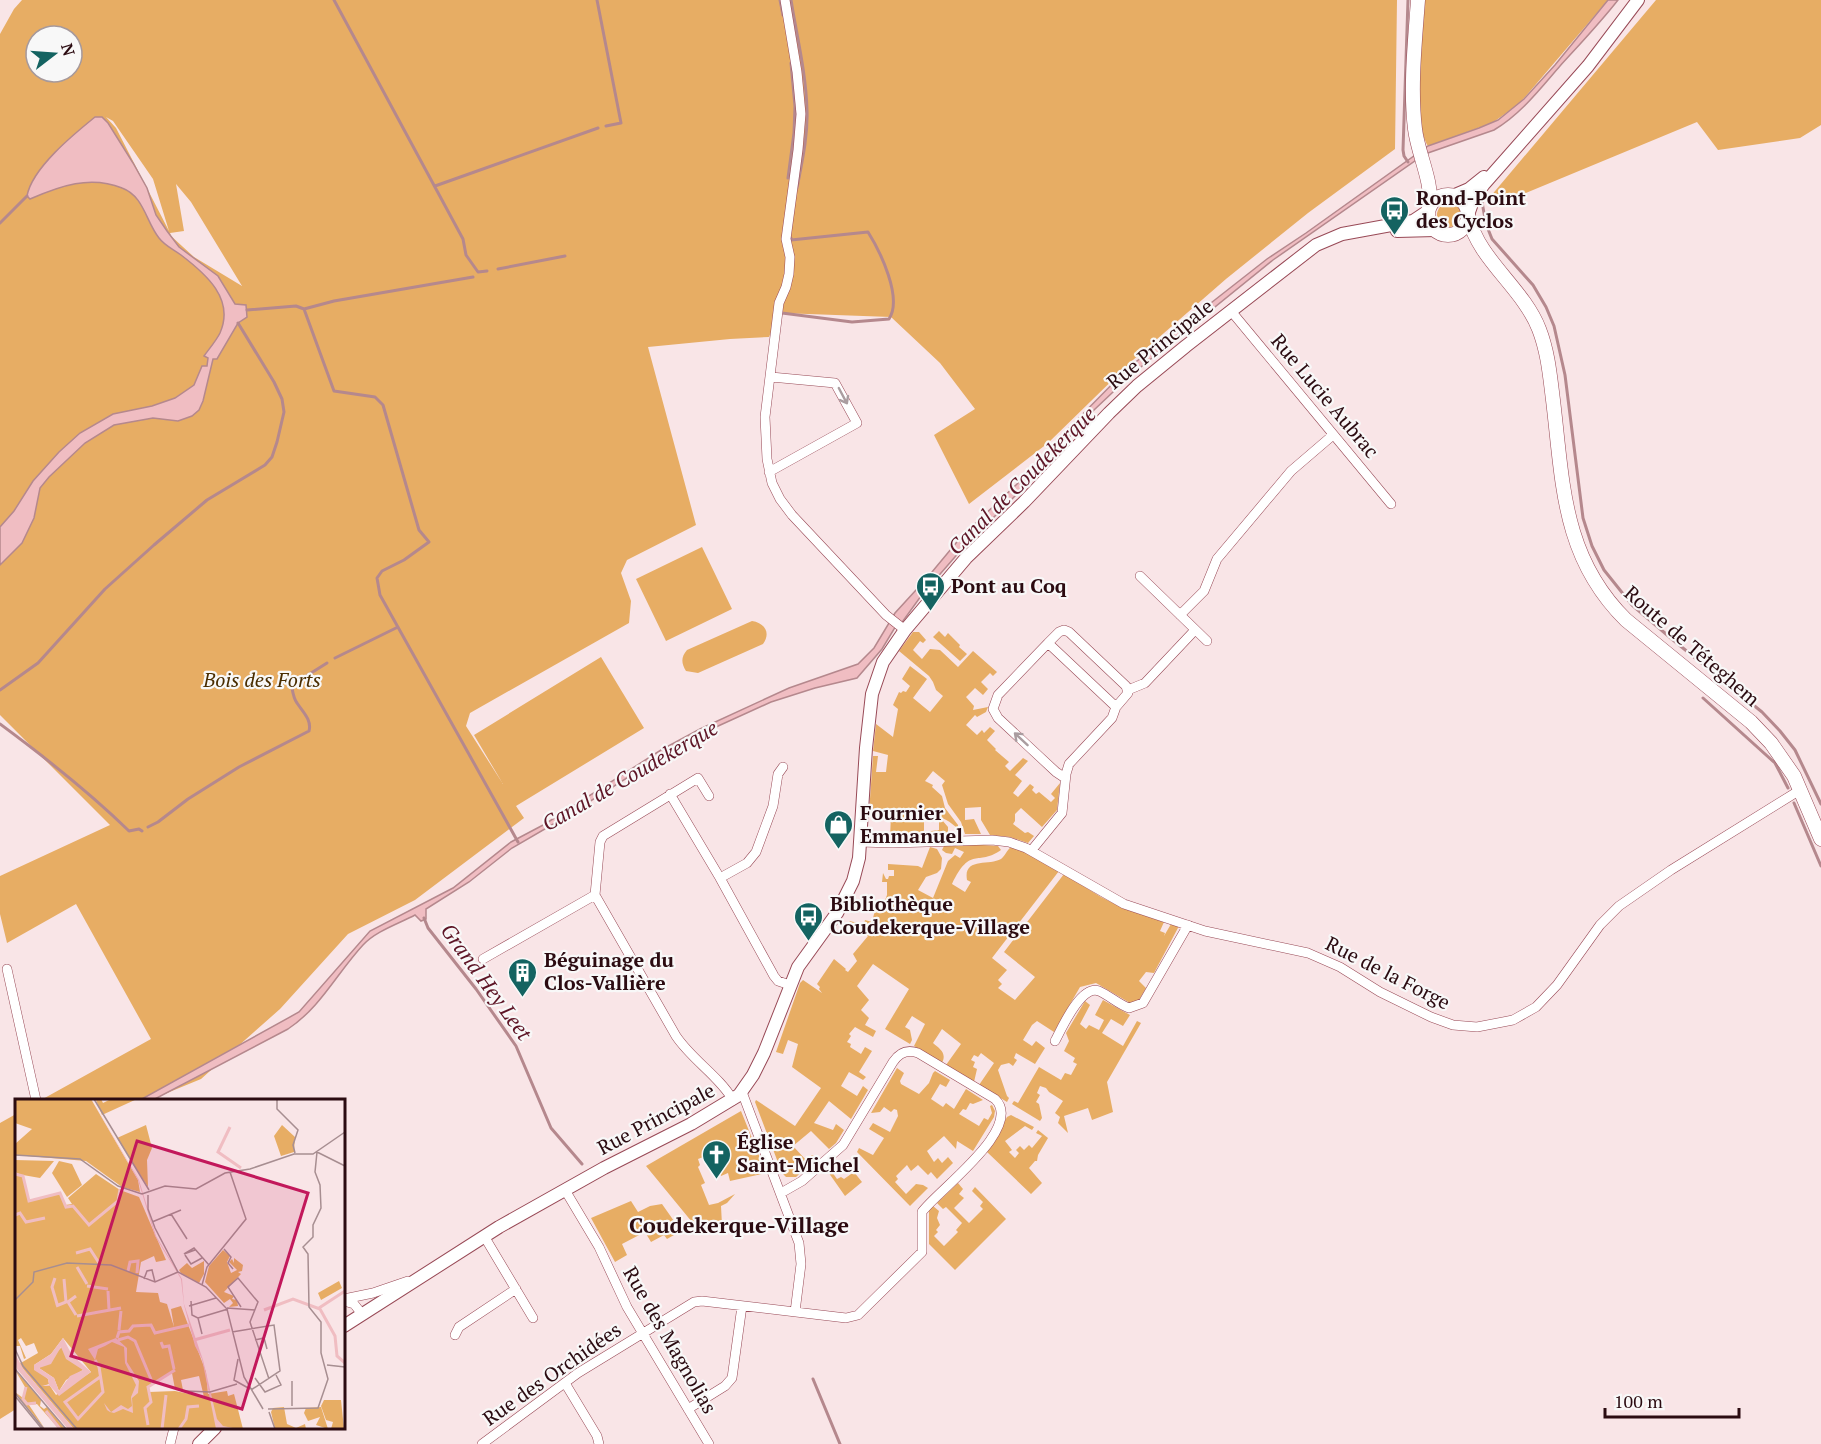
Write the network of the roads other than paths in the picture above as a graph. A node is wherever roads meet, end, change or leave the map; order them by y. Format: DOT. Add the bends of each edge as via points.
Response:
graph roads {
  1 [pos="785,0"];
  2 [pos="1418,0"];
  3 [pos="1638,0"];
  4 [pos="1503,161"];
  5 [pos="1423,162"];
  6 [pos="1452,195"];
  7 [pos="1429,208"];
  8 [pos="1469,215"];
  9 [pos="1435,230"];
  10 [pos="1452,235"];
  11 [pos="1296,261"];
  12 [pos="1501,271"];
  13 [pos="1231,311"];
  14 [pos="771,377"];
  15 [pos="1333,435"];
  16 [pos="769,472"];
  17 [pos="1391,504"];
  18 [pos="1140,576"];
  19 [pos="1180,615"];
  20 [pos="903,628"];
  21 [pos="1195,630"];
  22 [pos="1207,641"];
  23 [pos="1048,643"];
  24 [pos="1128,690"];
  25 [pos="1116,707"];
  26 [pos="783,767"];
  27 [pos="1065,778"];
  28 [pos="1800,790"];
  29 [pos="670,794"];
  30 [pos="709,796"];
  31 [pos="1821,839"];
  32 [pos="860,842"];
  33 [pos="1031,851"];
  34 [pos="720,878"];
  35 [pos="595,895"];
  36 [pos="1188,925"];
  37 [pos="483,959"];
  38 [pos="7,969"];
  39 [pos="790,985"];
  40 [pos="1055,1041"];
  41 [pos="737,1096"];
  42 [pos="36,1099"];
  43 [pos="565,1190"];
  44 [pos="782,1193"];
  45 [pos="484,1236"];
  46 [pos="421,1276"];
  47 [pos="516,1289"];
  48 [pos="356,1297"];
  49 [pos="345,1300"];
  50 [pos="345,1300"];
  51 [pos="742,1306"];
  52 [pos="366,1311"];
  53 [pos="795,1312"];
  54 [pos="533,1318"];
  55 [pos="345,1325"];
  56 [pos="642,1333"];
  57 [pos="455,1335"];
  58 [pos="565,1383"];
  59 [pos="688,1409"];
  60 [pos="174,1429"];
  61 [pos="204,1429"];
  62 [pos="214,1429"];
  63 [pos="170,1444"];
  64 [pos="189,1444"];
  65 [pos="200,1444"];
  66 [pos="482,1444"];
  67 [pos="599,1444"];
  68 [pos="710,1444"];
  1 -- 14 [label="street" via="798,79 800,127 786,239 789,274 779,303"];
  2 -- 5 [label="main road" via="1414,99"];
  3 -- 4 [label="street" via="1588,66"];
  4 -- 6 [label="street" via="1473,186"];
  4 -- 8 [label="street" via="1477,194"];
  5 -- 6 [label="main road" via="1439,187"];
  5 -- 7 [label="main road"];
  6 -- 7 [label="main road" via="1438,197"];
  6 -- 8 [label="main road" via="1464,202"];
  7 -- 9 [label="main road" via="1430,224"];
  7 -- 11 [label="street, Rue Principale" via="1413,221 1331,238"];
  8 -- 10 [label="main road" via="1464,229"];
  8 -- 12 [label="main road, Route de Téteghem" via="1475,237"];
  9 -- 10 [label="main road"];
  9 -- 11 [label="street, Rue Principale" via="1402,230 1354,238"];
  10 -- 12 [label="main road, Route de Téteghem" via="1467,242"];
  11 -- 13 [label="street, Rue Principale"];
  12 -- 28 [label="main road, Route de Téteghem" via="1528,305 1544,345 1567,510 1578,550 1589,572 1626,620 1756,728 1783,759"];
  13 -- 15 [label="street, Rue Lucie Aubrac"];
  13 -- 20 [label="street, Rue Principale" via="1122,400 966,558"];
  14 -- 16 [label="street" via="765,423"];
  14 -- 16 [label="street, one-way" via="834,382 857,423"];
  15 -- 17 [label="street, Rue Lucie Aubrac"];
  15 -- 19 [label="street" via="1291,471 1217,559 1204,591"];
  16 -- 20 [label="street" via="786,508 888,617"];
  18 -- 19 [label="street"];
  19 -- 21 [label="street"];
  20 -- 32 [label="street, Rue Principale" via="883,662 874,688"];
  21 -- 22 [label="street"];
  21 -- 24 [label="street" via="1145,683"];
  23 -- 24 [label="street" via="1059,632 1066,631"];
  23 -- 25 [label="street"];
  27 -- 23 [label="street, one-way" via="998,718 993,708 998,695"];
  24 -- 25 [label="street"];
  25 -- 27 [label="street" via="1112,718 1069,764"];
  26 -- 34 [label="street" via="756,852"];
  27 -- 33 [label="street" via="1062,813"];
  28 -- 31 [label="main road, Route de Téteghem"];
  28 -- 36 [label="street, Rue de la Forge" via="1626,901 1600,925 1545,999 1525,1014 1499,1024 1449,1024 1314,956"];
  29 -- 30 [label="street" via="698,778"];
  29 -- 34 [label="street"];
  29 -- 35 [label="street" via="602,839"];
  32 -- 33 [label="street, Rue de la Forge" via="998,840"];
  32 -- 39 [label="street, Rue Principale" via="858,865 848,894"];
  33 -- 36 [label="street, Rue de la Forge" via="1112,899"];
  34 -- 39 [label="street" via="774,976"];
  35 -- 37 [label="street"];
  35 -- 41 [label="street" via="676,1036 724,1088"];
  36 -- 40 [label="street" via="1143,1003 1129,1008 1100,992 1088,991"];
  38 -- 42 [label="street"];
  39 -- 41 [label="street, Rue Principale" via="764,1053"];
  41 -- 43 [label="street, Rue Principale"];
  41 -- 44 [label="street"];
  43 -- 45 [label="street, Rue Principale"];
  43 -- 56 [label="street, Rue des Magnolias"];
  44 -- 53 [label="street" via="801,1253"];
  44 -- 53 [label="street, Rue des Orchidées" via="843,1145 903,1052 918,1053 995,1099 1001,1108 1001,1121 981,1152 924,1210 922,1252 903,1271 852,1318"];
  45 -- 46 [label="street, Rue Principale"];
  45 -- 47 [label="street"];
  46 -- 48 [label="street"];
  46 -- 52 [label="street, Rue Principale"];
  47 -- 54 [label="street"];
  47 -- 57 [label="street" via="459,1327"];
  48 -- 49 [label="street"];
  48 -- 52 [label="street" via="364,1300"];
  50 -- 52 [label="street"];
  51 -- 53 [label="street, Rue des Orchidées"];
  51 -- 56 [label="street, Rue des Orchidées" via="694,1302"];
  51 -- 59 [label="street" via="732,1378"];
  52 -- 55 [label="street, Rue Principale"];
  56 -- 58 [label="street, Rue des Orchidées"];
  56 -- 59 [label="street, Rue des Magnolias"];
  58 -- 66 [label="street, Rue des Orchidées"];
  58 -- 67 [label="street"];
  59 -- 68 [label="street, Rue des Magnolias"];
  60 -- 63 [label="street"];
  61 -- 64 [label="street"];
  62 -- 65 [label="street"];
}
